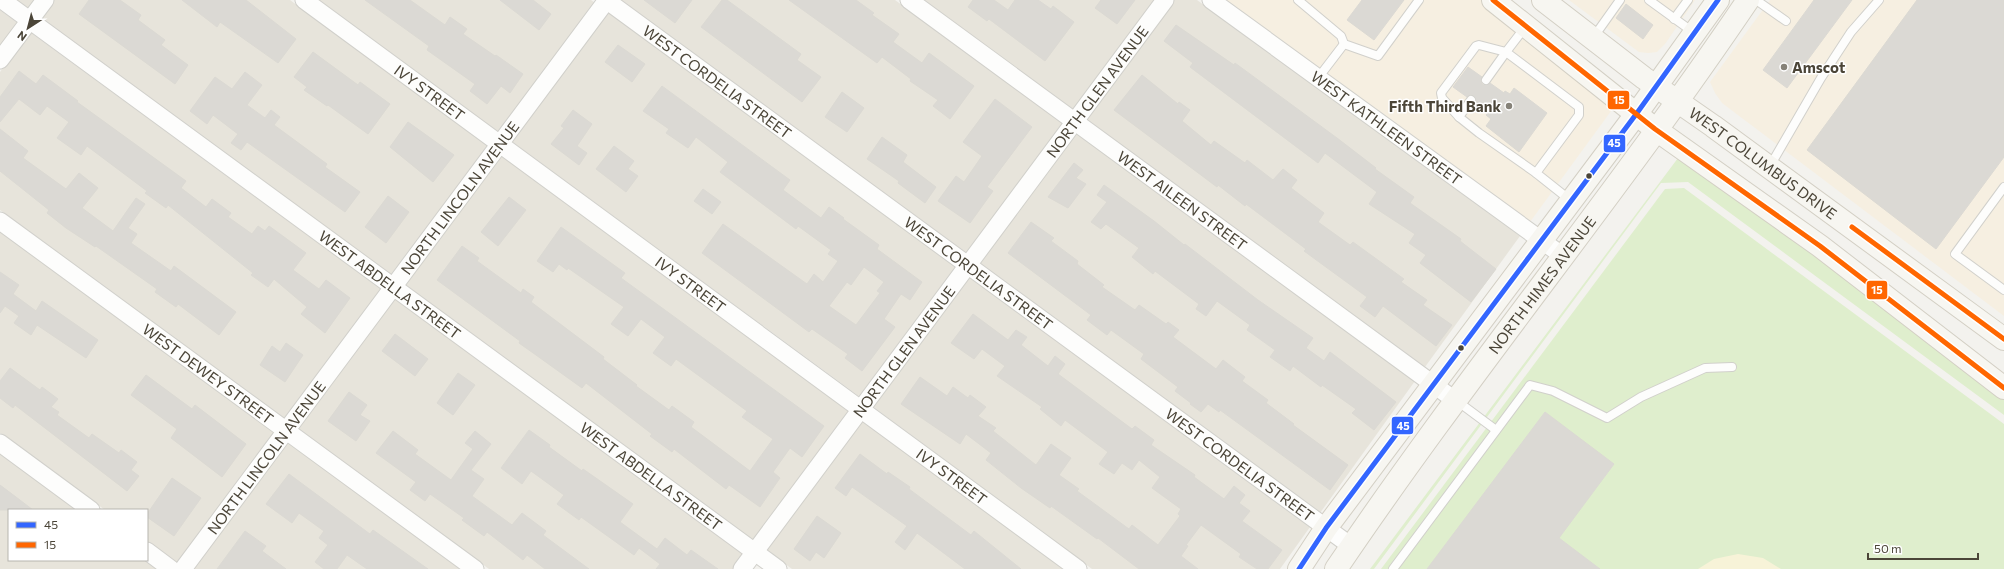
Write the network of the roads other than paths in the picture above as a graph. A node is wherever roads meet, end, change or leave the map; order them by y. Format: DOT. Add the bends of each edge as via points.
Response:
graph roads {
  1 [pos="2,0"];
  2 [pos="45,0"];
  3 [pos="304,0"];
  4 [pos="607,0"];
  5 [pos="909,0"];
  6 [pos="1165,0"];
  7 [pos="1211,0"];
  8 [pos="1298,0"];
  9 [pos="1419,0"];
  10 [pos="1493,0"];
  11 [pos="1543,0"];
  12 [pos="1620,0"];
  13 [pos="1649,0"];
  14 [pos="1688,0"];
  15 [pos="1718,0"];
  16 [pos="1748,0"];
  17 [pos="1756,0"];
  18 [pos="1879,0"];
  19 [pos="1674,19"];
  20 [pos="29,20"];
  21 [pos="1786,21"];
  22 [pos="1526,26"];
  23 [pos="1694,33"];
  24 [pos="1593,38"];
  25 [pos="1344,44"];
  26 [pos="1506,52"];
  27 [pos="0,60"];
  28 [pos="1318,78"];
  29 [pos="1486,80"];
  30 [pos="1656,86"];
  31 [pos="1471,100"];
  32 [pos="1677,101"];
  33 [pos="1637,113"];
  34 [pos="1460,117"];
  35 [pos="1075,121"];
  36 [pos="1656,129"];
  37 [pos="499,143"];
  38 [pos="1770,167"];
  39 [pos="1536,173"];
  40 [pos="2003,191"];
  41 [pos="1571,200"];
  42 [pos="0,221"];
  43 [pos="1541,240"];
  44 [pos="1562,256"];
  45 [pos="968,265"];
  46 [pos="392,287"];
  47 [pos="2004,290"];
  48 [pos="2004,339"];
  49 [pos="1732,367"];
  50 [pos="2003,384"];
  51 [pos="1435,385"];
  52 [pos="1456,401"];
  53 [pos="861,409"];
  54 [pos="286,430"];
  55 [pos="1496,430"];
  56 [pos="0,443"];
  57 [pos="90,509"];
  58 [pos="1326,528"];
  59 [pos="1351,546"];
  60 [pos="755,552"];
  61 [pos="148,553"];
  62 [pos="171,569"];
  63 [pos="183,569"];
  64 [pos="475,569"];
  65 [pos="742,569"];
  66 [pos="778,569"];
  67 [pos="1078,569"];
  68 [pos="1299,569"];
  69 [pos="1336,569"];
  70 [pos="1393,569"];
  1 -- 20 [label="street, WEST ABDELLA STREET"];
  2 -- 20 [label="street"];
  3 -- 37 [label="street, IVY STREET"];
  4 -- 37 [label="street, NORTH LINCOLN AVENUE"];
  4 -- 45 [label="street, WEST CORDELIA STREET"];
  5 -- 35 [label="street, WEST AILEEN STREET"];
  6 -- 35 [label="street, NORTH GLEN AVENUE"];
  7 -- 28 [label="street, WEST KATHLEEN STREET"];
  8 -- 25 [label="lane" via="1341,36"];
  9 -- 25 [label="lane" via="1378,56"];
  10 -- 22 [label="street"];
  11 -- 24 [label="street, WEST COLUMBUS DRIVE"];
  12 -- 24 [label="lane"];
  13 -- 19 [label="lane"];
  14 -- 19 [label="lane"];
  15 -- 23 [label="street, NORTH HIMES AVENUE"];
  16 -- 32 [label="street, NORTH HIMES AVENUE"];
  17 -- 21 [label="lane"];
  18 -- 38 [label="lane" via="1851,32"];
  19 -- 23 [label="lane"];
  20 -- 27 [label="street"];
  20 -- 46 [label="street, WEST ABDELLA STREET"];
  22 -- 26 [label="lane"];
  22 -- 33 [label="street"];
  23 -- 30 [label="street, NORTH HIMES AVENUE"];
  24 -- 30 [label="street, WEST COLUMBUS DRIVE"];
  25 -- 28 [label="lane"];
  26 -- 29 [label="lane"];
  26 -- 34 [label="lane" via="1481,44 1476,46 1441,93 1442,98"];
  26 -- 39 [label="lane" via="1579,107 1579,115"];
  28 -- 43 [label="street, WEST KATHLEEN STREET"];
  30 -- 32 [label="street, WEST COLUMBUS DRIVE"];
  30 -- 33 [label="street, NORTH HIMES AVENUE"];
  31 -- 34 [label="lane"];
  32 -- 36 [label="street, NORTH HIMES AVENUE"];
  32 -- 38 [label="street, WEST COLUMBUS DRIVE"];
  33 -- 36 [label="street"];
  33 -- 41 [label="street, NORTH HIMES AVENUE"];
  34 -- 39 [label="lane"];
  35 -- 45 [label="street, NORTH GLEN AVENUE"];
  35 -- 51 [label="street, WEST AILEEN STREET"];
  36 -- 44 [label="street, NORTH HIMES AVENUE"];
  36 -- 50 [label="street" via="1820,246"];
  37 -- 46 [label="street, NORTH LINCOLN AVENUE"];
  37 -- 53 [label="street, IVY STREET"];
  38 -- 48 [label="street, WEST COLUMBUS DRIVE"];
  39 -- 41 [label="lane"];
  40 -- 47 [label="lane" via="1955,254"];
  41 -- 43 [label="street, NORTH HIMES AVENUE"];
  42 -- 54 [label="street, WEST DEWEY STREET"];
  43 -- 44 [label="street, WEST KATHLEEN STREET"];
  43 -- 51 [label="street, NORTH HIMES AVENUE"];
  44 -- 52 [label="street, NORTH HIMES AVENUE"];
  45 -- 53 [label="street, NORTH GLEN AVENUE"];
  45 -- 58 [label="street, WEST CORDELIA STREET"];
  46 -- 54 [label="street, NORTH LINCOLN AVENUE"];
  46 -- 60 [label="street, WEST ABDELLA STREET"];
  49 -- 55 [label="lane" via="1705,368 1641,397 1607,418 1553,391 1530,385"];
  51 -- 52 [label="street, WEST AILEEN STREET"];
  51 -- 58 [label="street, NORTH HIMES AVENUE"];
  52 -- 55 [label="lane"];
  52 -- 59 [label="street, NORTH HIMES AVENUE"];
  53 -- 60 [label="street, NORTH GLEN AVENUE"];
  53 -- 67 [label="street, IVY STREET"];
  54 -- 63 [label="street, NORTH LINCOLN AVENUE"];
  54 -- 64 [label="street, WEST DEWEY STREET"];
  55 -- 70 [label="lane"];
  56 -- 57 [label="street"];
  58 -- 59 [label="street, WEST CORDELIA STREET"];
  58 -- 68 [label="street, NORTH HIMES AVENUE"];
  59 -- 69 [label="street, NORTH HIMES AVENUE"];
  60 -- 65 [label="street, NORTH GLEN AVENUE"];
  60 -- 66 [label="street, WEST ABDELLA STREET"];
  61 -- 62 [label="street"];
}
